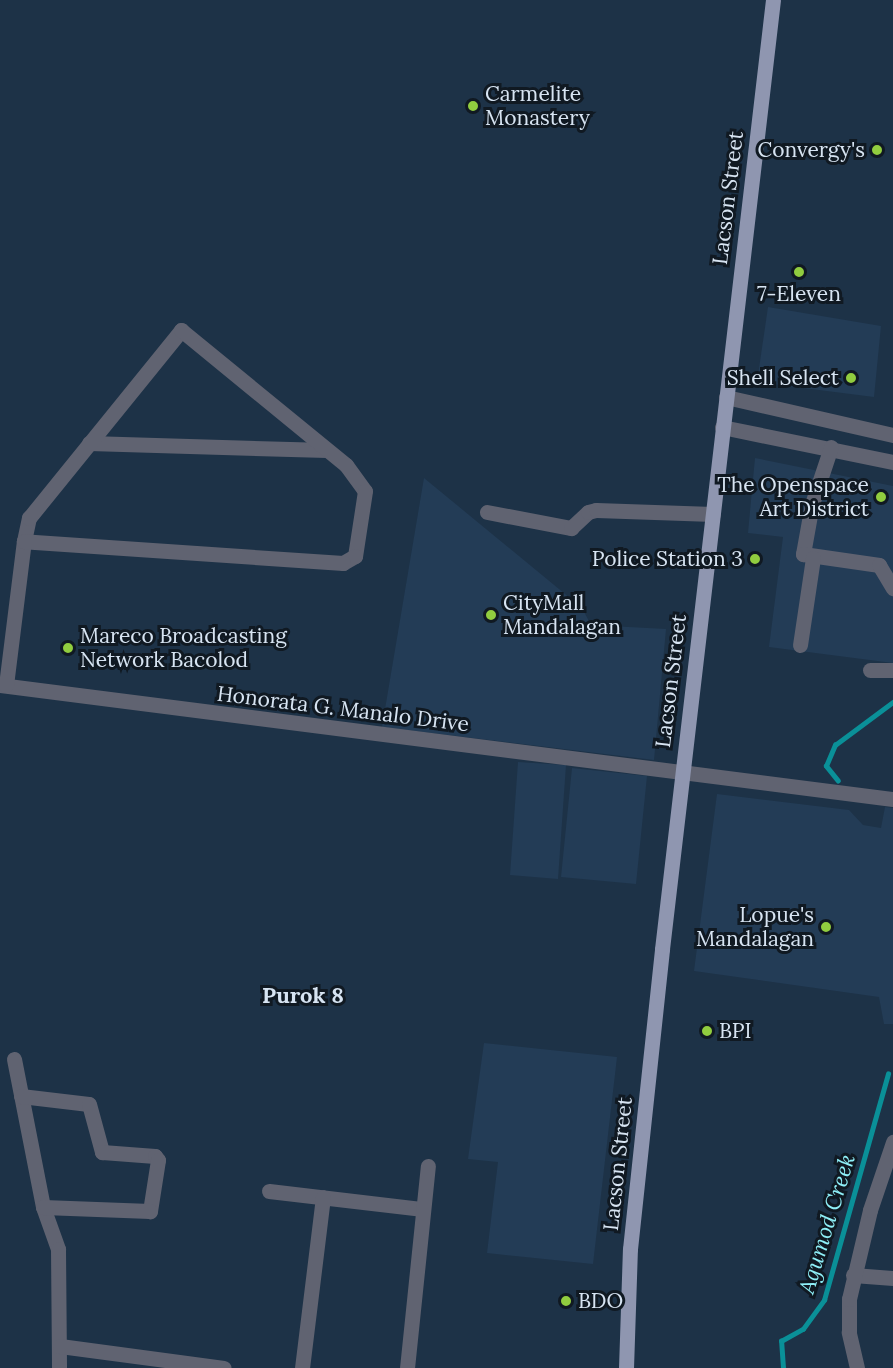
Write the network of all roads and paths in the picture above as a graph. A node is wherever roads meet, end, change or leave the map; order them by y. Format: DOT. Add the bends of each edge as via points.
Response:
graph roads {
  1 [pos="773,0"];
  2 [pos="726,397"];
  3 [pos="722,428"];
  4 [pos="893,435"];
  5 [pos="89,443"];
  6 [pos="831,447"];
  7 [pos="327,450"];
  8 [pos="893,462"];
  9 [pos="487,512"];
  10 [pos="713,514"];
  11 [pos="24,541"];
  12 [pos="813,558"];
  13 [pos="893,588"];
  14 [pos="800,645"];
  15 [pos="870,670"];
  16 [pos="893,670"];
  17 [pos="3,685"];
  18 [pos="682,771"];
  19 [pos="893,799"];
  20 [pos="14,1059"];
  21 [pos="21,1096"];
  22 [pos="893,1142"];
  23 [pos="428,1166"];
  24 [pos="269,1191"];
  25 [pos="323,1197"];
  26 [pos="43,1207"];
  27 [pos="423,1209"];
  28 [pos="853,1275"];
  29 [pos="893,1278"];
  30 [pos="60,1346"];
  31 [pos="59,1368"];
  32 [pos="224,1368"];
  33 [pos="302,1368"];
  34 [pos="407,1368"];
  35 [pos="626,1368"];
  36 [pos="857,1368"];
  1 -- 2 [label="main road, Lacson Street"];
  2 -- 3 [label="main road, Lacson Street"];
  2 -- 4 [label="street"];
  3 -- 6 [label="street"];
  3 -- 10 [label="main road, Lacson Street"];
  5 -- 7 [label="street"];
  5 -- 7 [label="street" via="181,330"];
  5 -- 11 [label="street" via="29,518"];
  6 -- 8 [label="street"];
  6 -- 12 [label="street" via="804,542 803,554"];
  7 -- 11 [label="street" via="355,474 365,491 355,556 347,562"];
  9 -- 10 [label="street" via="571,528 596,510"];
  10 -- 18 [label="main road, Lacson Street"];
  11 -- 17 [label="street"];
  12 -- 13 [label="street" via="879,565"];
  12 -- 14 [label="street"];
  15 -- 16 [label="street"];
  17 -- 18 [label="street, Honorata G. Manalo Drive"];
  18 -- 19 [label="street, Honorata G. Manalo Drive"];
  18 -- 35 [label="main road, Lacson Street" via="630,1249"];
  20 -- 21 [label="street"];
  21 -- 26 [label="street"];
  21 -- 26 [label="street" via="89,1104 94,1110 102,1152 155,1156 158,1160 154,1207 150,1211"];
  22 -- 28 [label="street"];
  23 -- 27 [label="street"];
  24 -- 25 [label="street"];
  25 -- 27 [label="street"];
  25 -- 33 [label="street"];
  26 -- 30 [label="street" via="58,1249"];
  27 -- 34 [label="street"];
  28 -- 29 [label="street"];
  28 -- 36 [label="street" via="849,1332"];
  30 -- 31 [label="street"];
  30 -- 32 [label="street"];
}
